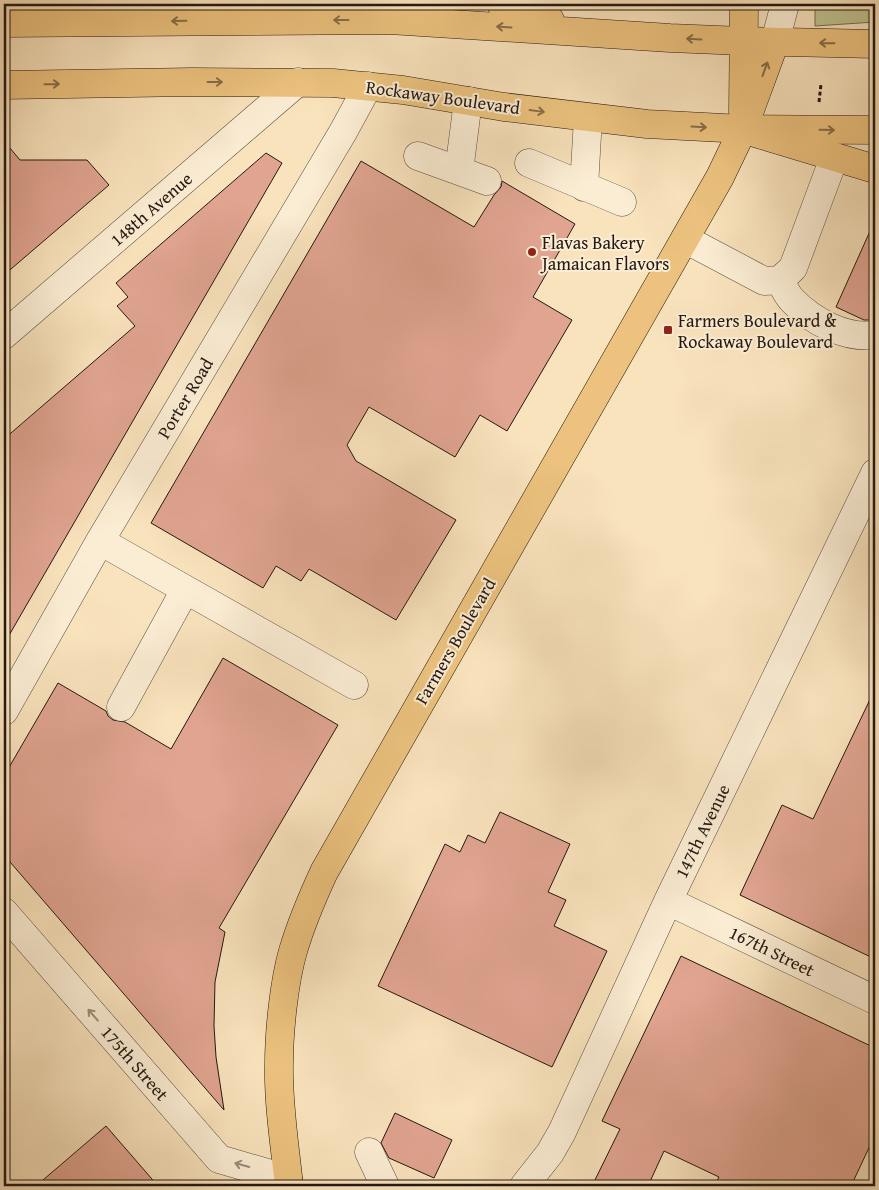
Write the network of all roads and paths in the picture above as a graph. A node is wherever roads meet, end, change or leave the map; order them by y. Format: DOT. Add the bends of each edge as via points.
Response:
graph roads {
  1 [pos="501,4"];
  2 [pos="744,4"];
  3 [pos="785,4"];
  4 [pos="4,23"];
  5 [pos="587,32"];
  6 [pos="743,41"];
  7 [pos="775,42"];
  8 [pos="875,44"];
  9 [pos="298,82"];
  10 [pos="821,84"];
  11 [pos="4,85"];
  12 [pos="368,86"];
  13 [pos="468,101"];
  14 [pos="818,103"];
  15 [pos="588,118"];
  16 [pos="743,129"];
  17 [pos="875,130"];
  18 [pos="418,156"];
  19 [pos="834,158"];
  20 [pos="529,163"];
  21 [pos="875,169"];
  22 [pos="459,171"];
  23 [pos="487,181"];
  24 [pos="584,186"];
  25 [pos="622,202"];
  26 [pos="685,239"];
  27 [pos="780,280"];
  28 [pos="4,335"];
  29 [pos="875,335"];
  30 [pos="875,473"];
  31 [pos="100,541"];
  32 [pos="185,590"];
  33 [pos="354,685"];
  34 [pos="121,707"];
  35 [pos="4,711"];
  36 [pos="668,901"];
  37 [pos="4,912"];
  38 [pos="875,1000"];
  39 [pos="369,1152"];
  40 [pos="289,1183"];
  41 [pos="385,1186"];
  42 [pos="524,1186"];
  1 -- 5 [label="main road"];
  2 -- 6 [label="main road"];
  3 -- 7 [label="street"];
  5 -- 4 [label="main road, one-way" via="390,20"];
  6 -- 5 [label="main road, one-way"];
  6 -- 7 [label="main road"];
  6 -- 16 [label="main road"];
  8 -- 7 [label="main road, one-way"];
  16 -- 7 [label="main road, Farmers Boulevard, one-way"];
  11 -- 9 [label="main road, Rockaway Boulevard, one-way"];
  9 -- 12 [label="main road, Rockaway Boulevard"];
  9 -- 28 [label="street, 148th Avenue"];
  10 -- 14 [label="path"];
  12 -- 13 [label="main road, Rockaway Boulevard"];
  12 -- 31 [label="street, Porter Road"];
  13 -- 15 [label="main road, Rockaway Boulevard, one-way"];
  13 -- 22 [label="street"];
  15 -- 16 [label="main road, Rockaway Boulevard, one-way"];
  15 -- 24 [label="street"];
  16 -- 17 [label="main road, one-way"];
  16 -- 19 [label="main road, Rockaway Boulevard"];
  16 -- 26 [label="main road, Farmers Boulevard"];
  18 -- 22 [label="street"];
  19 -- 21 [label="main road, Rockaway Boulevard"];
  19 -- 27 [label="street" via="793,268"];
  20 -- 24 [label="street"];
  22 -- 23 [label="street"];
  24 -- 25 [label="street"];
  26 -- 27 [label="street" via="764,281"];
  26 -- 40 [label="main road, Farmers Boulevard" via="329,864 312,900 293,952 281,1035 279,1089"];
  27 -- 29 [label="street" via="791,299 816,320 843,332"];
  30 -- 36 [label="street, 147th Avenue"];
  31 -- 32 [label="street"];
  31 -- 35 [label="street, Porter Road"];
  32 -- 33 [label="street"];
  32 -- 34 [label="street"];
  36 -- 38 [label="street, 167th Street"];
  36 -- 42 [label="street, 147th Avenue" via="562,1132"];
  40 -- 37 [label="street, 175th Street, one-way" via="219,1159"];
  39 -- 41 [label="street"];
}
